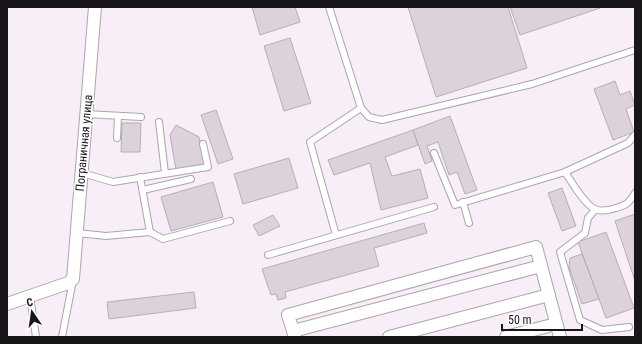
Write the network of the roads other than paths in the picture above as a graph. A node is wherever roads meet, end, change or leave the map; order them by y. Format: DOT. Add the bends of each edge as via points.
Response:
graph roads {
  1 [pos="95,7"];
  2 [pos="329,7"];
  3 [pos="635,50"];
  4 [pos="361,108"];
  5 [pos="86,114"];
  6 [pos="118,116"];
  7 [pos="141,117"];
  8 [pos="159,122"];
  9 [pos="635,135"];
  10 [pos="117,138"];
  11 [pos="203,144"];
  12 [pos="434,153"];
  13 [pos="565,172"];
  14 [pos="82,173"];
  15 [pos="165,173"];
  16 [pos="140,177"];
  17 [pos="191,179"];
  18 [pos="143,190"];
  19 [pos="634,197"];
  20 [pos="463,202"];
  21 [pos="434,207"];
  22 [pos="595,210"];
  23 [pos="230,221"];
  24 [pos="469,223"];
  25 [pos="150,232"];
  26 [pos="77,233"];
  27 [pos="336,235"];
  28 [pos="268,255"];
  29 [pos="541,266"];
  30 [pos="73,279"];
  31 [pos="30,296"];
  32 [pos="549,296"];
  33 [pos="7,304"];
  34 [pos="556,324"];
  35 [pos="629,327"];
  36 [pos="294,334"];
  37 [pos="36,337"];
  38 [pos="62,337"];
  39 [pos="389,337"];
  40 [pos="506,337"];
  41 [pos="560,337"];
  1 -- 5 [label="street, Пограничная улица"];
  2 -- 4 [label="lane"];
  3 -- 4 [label="lane" via="532,84 382,120 369,117"];
  4 -- 27 [label="lane" via="310,142"];
  5 -- 6 [label="lane"];
  5 -- 14 [label="street, Пограничная улица"];
  6 -- 7 [label="lane"];
  6 -- 10 [label="lane"];
  8 -- 15 [label="lane"];
  9 -- 13 [label="lane" via="628,143"];
  11 -- 15 [label="lane" via="208,167"];
  12 -- 20 [label="lane" via="455,205"];
  13 -- 20 [label="lane"];
  13 -- 22 [label="lane"];
  14 -- 16 [label="lane" via="112,182"];
  14 -- 26 [label="street, Пограничная улица"];
  15 -- 16 [label="lane"];
  16 -- 18 [label="lane"];
  17 -- 18 [label="lane"];
  18 -- 25 [label="lane"];
  19 -- 22 [label="lane" via="630,202 609,211"];
  20 -- 24 [label="lane"];
  21 -- 27 [label="lane"];
  22 -- 35 [label="lane" via="588,218 585,233 560,252 580,320 602,330"];
  23 -- 25 [label="lane" via="163,239"];
  25 -- 26 [label="lane" via="106,236"];
  26 -- 30 [label="street, Пограничная улица"];
  27 -- 28 [label="lane"];
  29 -- 32 [label="street"];
  29 -- 36 [label="street"];
  29 -- 36 [label="street" via="536,247 288,315"];
  30 -- 31 [label="street"];
  30 -- 38 [label="lane"];
  31 -- 33 [label="street"];
  31 -- 37 [label="lane"];
  32 -- 34 [label="street"];
  32 -- 39 [label="street"];
  34 -- 40 [label="street"];
  34 -- 41 [label="street"];
}
